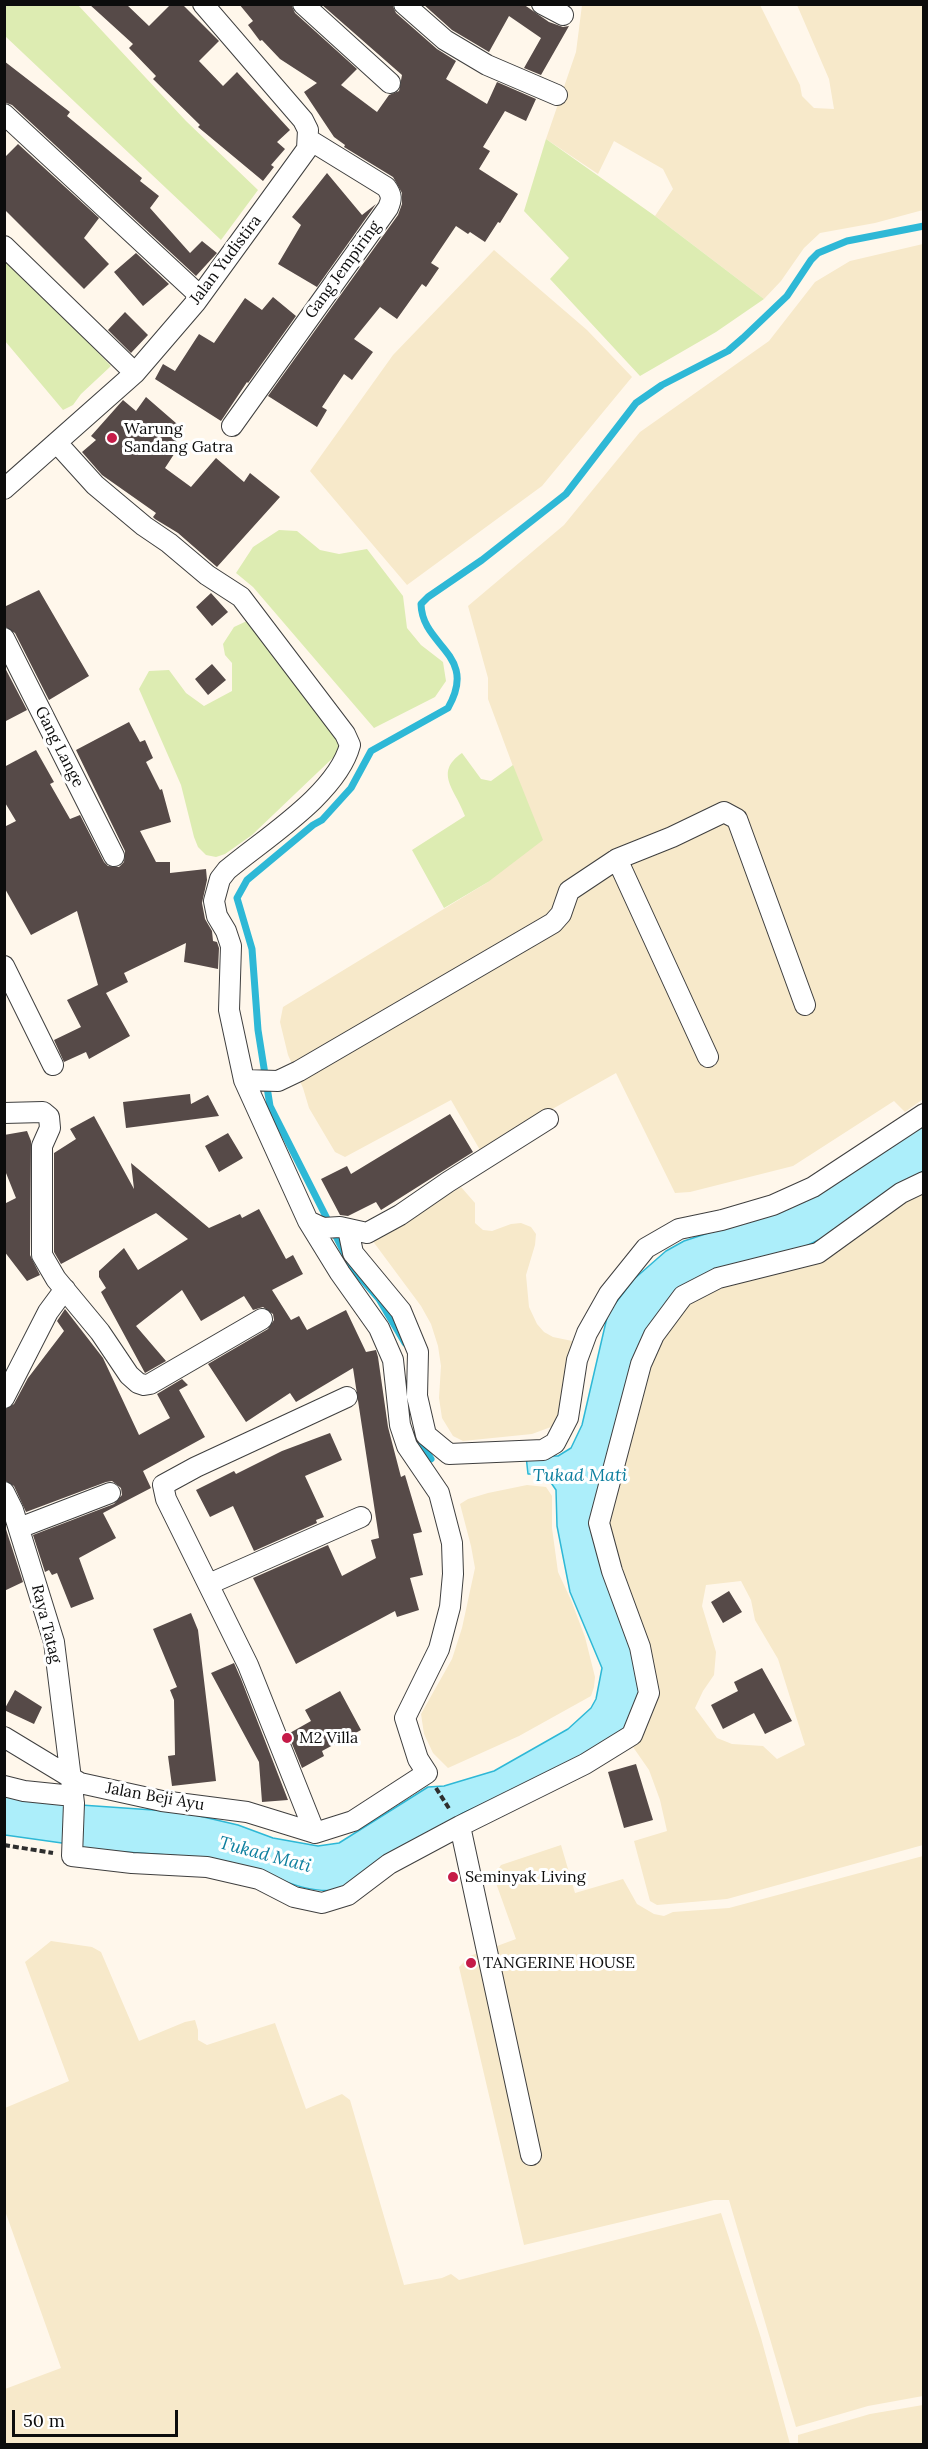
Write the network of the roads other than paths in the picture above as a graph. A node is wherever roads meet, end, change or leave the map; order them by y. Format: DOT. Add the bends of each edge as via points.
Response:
graph roads {
  1 [pos="203,4"];
  2 [pos="303,4"];
  3 [pos="404,4"];
  4 [pos="542,4"];
  5 [pos="563,15"];
  6 [pos="390,83"];
  7 [pos="557,95"];
  8 [pos="4,114"];
  9 [pos="308,139"];
  10 [pos="4,246"];
  11 [pos="200,296"];
  12 [pos="135,373"];
  13 [pos="232,426"];
  14 [pos="57,443"];
  15 [pos="4,489"];
  16 [pos="4,638"];
  17 [pos="114,856"];
  18 [pos="617,859"];
  19 [pos="4,966"];
  20 [pos="805,1005"];
  21 [pos="708,1057"];
  22 [pos="54,1065"];
  23 [pos="251,1081"];
  24 [pos="5,1112"];
  25 [pos="924,1114"];
  26 [pos="548,1119"];
  27 [pos="924,1182"];
  28 [pos="330,1226"];
  29 [pos="64,1289"];
  30 [pos="262,1318"];
  31 [pos="347,1397"];
  32 [pos="4,1398"];
  33 [pos="4,1492"];
  34 [pos="110,1493"];
  35 [pos="361,1517"];
  36 [pos="19,1528"];
  37 [pos="209,1584"];
  38 [pos="4,1737"];
  39 [pos="4,1786"];
  40 [pos="72,1792"];
  41 [pos="455,1818"];
  42 [pos="315,1833"];
  43 [pos="531,2155"];
  1 -- 9 [label="street" via="303,120"];
  2 -- 6 [label="street"];
  3 -- 7 [label="street" via="445,40 487,65"];
  4 -- 5 [label="street"];
  8 -- 11 [label="street"];
  9 -- 11 [label="street, Jalan Yudistira" via="301,159"];
  9 -- 13 [label="street, Gang Jempiring" via="386,187 391,200"];
  10 -- 12 [label="street"];
  11 -- 12 [label="street, Jalan Yudistira"];
  12 -- 14 [label="street, Jalan Yudistira"];
  14 -- 15 [label="street, Jalan Yudistira"];
  14 -- 23 [label="street" via="95,485 241,597 332,715 350,745 347,758 330,784 227,870 216,888 217,916 231,946 229,1010"];
  16 -- 17 [label="street, Gang Lange"];
  18 -- 20 [label="street" via="724,812 737,819"];
  18 -- 21 [label="street"];
  18 -- 23 [label="street" via="569,891 554,923 278,1081"];
  19 -- 22 [label="street"];
  23 -- 28 [label="street" via="284,1172"];
  24 -- 29 [label="street" via="43,1112 51,1122 42,1146 42,1254"];
  25 -- 28 [label="street" via="813,1187 773,1205 679,1229 646,1248 609,1294 587,1333 577,1360 568,1418 555,1443 543,1450 449,1454 426,1435 417,1396 418,1352 400,1311"];
  26 -- 28 [label="street" via="367,1233"];
  27 -- 41 [label="street" via="901,1193 818,1253 718,1278 683,1296 654,1335 641,1364 598,1522 640,1647 649,1693 632,1736 585,1764"];
  28 -- 42 [label="street" via="340,1273 380,1328 393,1359 400,1425 407,1446 439,1492 452,1543 453,1574 450,1607 439,1649 405,1718 418,1759 427,1773 353,1821"];
  29 -- 30 [label="street" via="129,1375 144,1386"];
  29 -- 32 [label="street"];
  31 -- 37 [label="street" via="163,1485"];
  33 -- 36 [label="street, Raya Tatag"];
  34 -- 36 [label="street"];
  35 -- 37 [label="street"];
  36 -- 40 [label="street, Raya Tatag" via="54,1642"];
  37 -- 42 [label="street" via="248,1665"];
  38 -- 40 [label="street, Jalan Beji Ayu"];
  39 -- 40 [label="street" via="24,1791"];
  40 -- 41 [label="street, Raya Tatag" via="72,1854 132,1863 207,1867 259,1879 294,1898 322,1903 348,1895"];
  40 -- 42 [label="street, Jalan Beji Ayu" via="80,1783 162,1801 247,1812"];
  41 -- 43 [label="street"];
}
